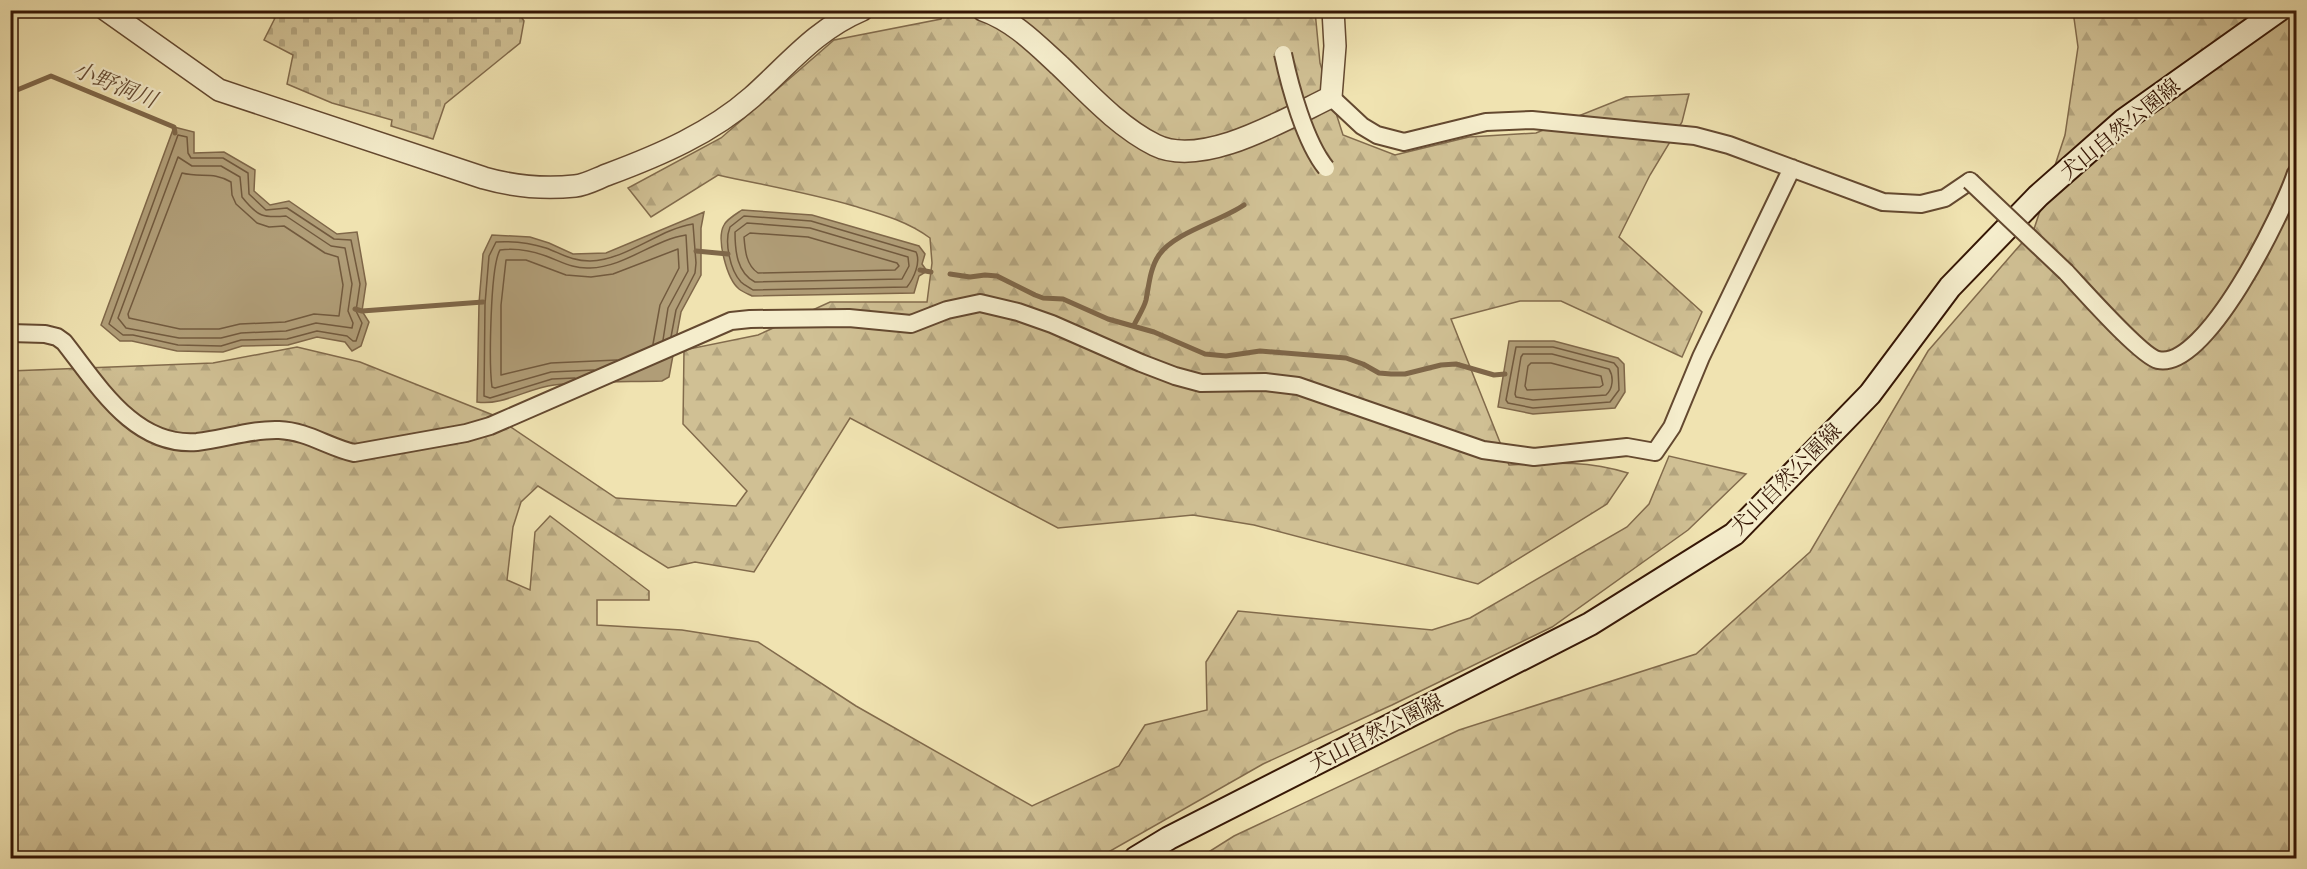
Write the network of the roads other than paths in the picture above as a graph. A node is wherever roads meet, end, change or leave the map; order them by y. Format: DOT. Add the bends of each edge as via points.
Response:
graph roads {
  1 [pos="106,10"];
  2 [pos="862,10"];
  3 [pos="983,10"];
  4 [pos="1333,10"];
  5 [pos="2279,10"];
  6 [pos="1283,54"];
  7 [pos="1330,97"];
  8 [pos="1326,168"];
  9 [pos="1792,168"];
  10 [pos="2296,173"];
  11 [pos="10,333"];
  12 [pos="1136,858"];
  1 -- 2 [label="street" via="219,90 484,178 525,185 576,186 706,132 751,98 813,39 839,20"];
  3 -- 7 [label="street" via="1026,34 1092,96 1157,146 1183,151 1219,148"];
  4 -- 7 [label="street" via="1335,46"];
  5 -- 12 [label="main road, 犬山自然公園線" via="2124,120 2038,196 1950,287 1870,394 1734,534 1590,624"];
  6 -- 8 [label="street, bridge" via="1288,79 1316,155"];
  7 -- 9 [label="street" via="1362,126 1377,135 1404,142 1486,122 1533,120 1695,136"];
  9 -- 10 [label="street, bridge" via="1883,202 1922,204 1946,198 1970,181 2066,272 2140,350 2156,360 2170,361 2187,351 2236,294 2266,241"];
  9 -- 11 [label="street" via="1701,357 1672,427 1655,452 1628,447 1534,456 1483,450 1298,386 1201,383 1175,376 1052,324 980,303 911,324 849,318 731,321 490,426 466,434 354,453 282,430 261,430 199,442 166,440 151,434 109,400 57,337"];
}
